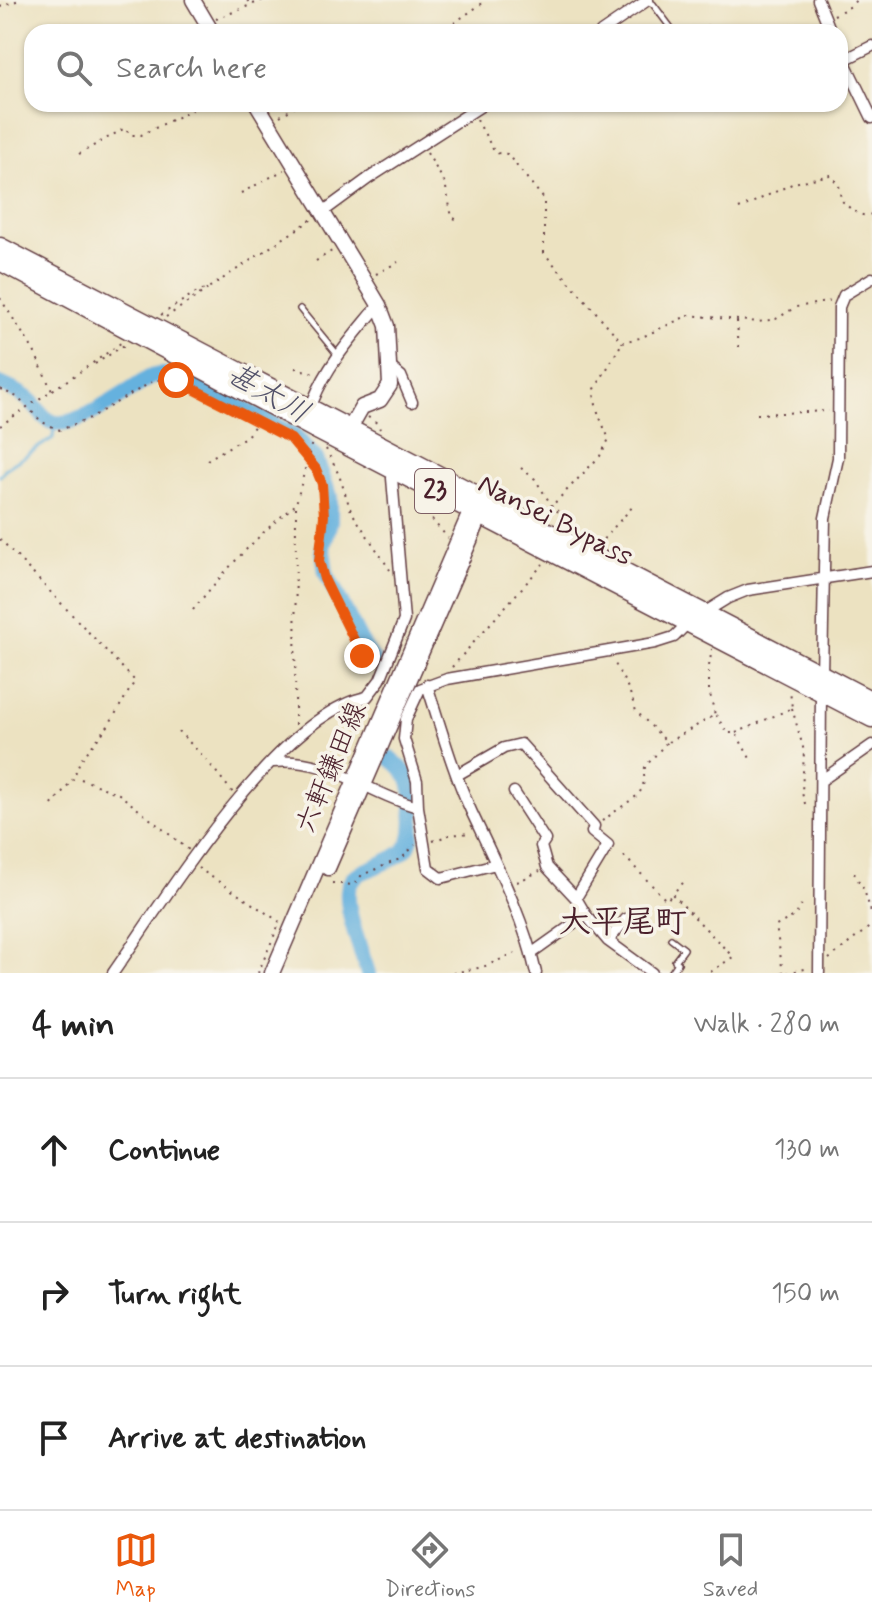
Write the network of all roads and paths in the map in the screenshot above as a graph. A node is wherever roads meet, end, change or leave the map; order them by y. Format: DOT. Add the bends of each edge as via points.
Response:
graph roads {
  1 [pos="19,0"];
  2 [pos="263,0"];
  3 [pos="487,0"];
  4 [pos="647,0"];
  5 [pos="818,0"];
  6 [pos="856,0"];
  7 [pos="192,2"];
  8 [pos="0,7"];
  9 [pos="826,19"];
  10 [pos="206,24"];
  11 [pos="217,24"];
  12 [pos="452,24"];
  13 [pos="612,24"];
  14 [pos="668,24"];
  15 [pos="828,24"];
  16 [pos="872,46"];
  17 [pos="848,54"];
  18 [pos="848,68"];
  19 [pos="188,112"];
  20 [pos="262,112"];
  21 [pos="288,112"];
  22 [pos="471,113"];
  23 [pos="872,118"];
  24 [pos="269,124"];
  25 [pos="422,145"];
  26 [pos="79,154"];
  27 [pos="292,160"];
  28 [pos="241,193"];
  29 [pos="739,209"];
  30 [pos="324,211"];
  31 [pos="872,214"];
  32 [pos="461,222"];
  33 [pos="343,245"];
  34 [pos="0,247"];
  35 [pos="0,261"];
  36 [pos="316,261"];
  37 [pos="398,262"];
  38 [pos="872,278"];
  39 [pos="364,280"];
  40 [pos="212,286"];
  41 [pos="0,298"];
  42 [pos="840,300"];
  43 [pos="379,305"];
  44 [pos="300,309"];
  45 [pos="737,320"];
  46 [pos="159,321"];
  47 [pos="127,339"];
  48 [pos="622,342"];
  49 [pos="126,344"];
  50 [pos="739,351"];
  51 [pos="337,354"];
  52 [pos="389,366"];
  53 [pos="295,368"];
  54 [pos="169,369"];
  55 [pos="80,373"];
  56 [pos="324,375"];
  57 [pos="168,379"];
  58 [pos="0,389"];
  59 [pos="52,391"];
  60 [pos="313,401"];
  61 [pos="412,402"];
  62 [pos="28,406"];
  63 [pos="263,411"];
  64 [pos="838,411"];
  65 [pos="757,414"];
  66 [pos="259,423"];
  67 [pos="0,426"];
  68 [pos="339,439"];
  69 [pos="311,446"];
  70 [pos="308,459"];
  71 [pos="207,460"];
  72 [pos="521,468"];
  73 [pos="392,478"];
  74 [pos="296,504"];
  75 [pos="635,504"];
  76 [pos="479,505"];
  77 [pos="552,506"];
  78 [pos="539,520"];
  79 [pos="0,539"];
  80 [pos="582,541"];
  81 [pos="596,548"];
  82 [pos="549,558"];
  83 [pos="872,571"];
  84 [pos="825,579"];
  85 [pos="400,594"];
  86 [pos="193,610"];
  87 [pos="697,618"];
  88 [pos="713,643"];
  89 [pos="610,650"];
  90 [pos="376,668"];
  91 [pos="447,679"];
  92 [pos="822,684"];
  93 [pos="427,685"];
  94 [pos="790,691"];
  95 [pos="872,701"];
  96 [pos="792,708"];
  97 [pos="715,715"];
  98 [pos="872,718"];
  99 [pos="178,731"];
  100 [pos="736,733"];
  101 [pos="296,740"];
  102 [pos="667,742"];
  103 [pos="872,745"];
  104 [pos="751,760"];
  105 [pos="273,762"];
  106 [pos="457,775"];
  107 [pos="81,779"];
  108 [pos="822,780"];
  109 [pos="360,783"];
  110 [pos="514,792"];
  111 [pos="237,798"];
  112 [pos="51,806"];
  113 [pos="418,806"];
  114 [pos="806,807"];
  115 [pos="594,826"];
  116 [pos="624,856"];
  117 [pos="193,859"];
  118 [pos="496,864"];
  119 [pos="547,867"];
  120 [pos="854,873"];
  121 [pos="332,883"];
  122 [pos="683,883"];
  123 [pos="353,885"];
  124 [pos="505,888"];
  125 [pos="672,894"];
  126 [pos="576,898"];
  127 [pos="803,902"];
  128 [pos="586,915"];
  129 [pos="872,915"];
  130 [pos="626,919"];
  131 [pos="872,925"];
  132 [pos="671,939"];
  133 [pos="608,941"];
  134 [pos="530,950"];
  135 [pos="819,970"];
  136 [pos="113,973"];
  137 [pos="258,973"];
  138 [pos="272,973"];
  139 [pos="281,973"];
  140 [pos="453,973"];
  141 [pos="536,973"];
  142 [pos="652,973"];
  143 [pos="671,973"];
  144 [pos="709,973"];
  145 [pos="785,973"];
  1 -- 8 [label="path"];
  2 -- 11 [label="path"];
  3 -- 12 [label="path"];
  4 -- 13 [label="street"];
  4 -- 14 [label="lane"];
  5 -- 9 [label="street"];
  6 -- 9 [label="path"];
  7 -- 10 [label="main road"];
  9 -- 15 [label="street"];
  16 -- 17 [label="street"];
  18 -- 23 [label="street"];
  19 -- 26 [label="path" via="141,135 130,135 125,128"];
  20 -- 24 [label="main road"];
  21 -- 24 [label="path"];
  22 -- 25 [label="street"];
  22 -- 48 [label="path" via="495,153 507,154 544,199 544,253"];
  24 -- 27 [label="main road"];
  25 -- 30 [label="street"];
  25 -- 32 [label="path" via="445,183 452,217"];
  27 -- 28 [label="path" via="289,167"];
  27 -- 30 [label="main road"];
  29 -- 31 [label="path" via="794,183 830,175 839,185 841,200 856,213"];
  30 -- 33 [label="main road"];
  30 -- 40 [label="path"];
  33 -- 36 [label="path"];
  33 -- 39 [label="main road"];
  34 -- 46 [label="highway, Nansei Bypass / 23"];
  35 -- 68 [label="highway, Nansei Bypass / 23"];
  37 -- 39 [label="path"];
  38 -- 42 [label="street"];
  39 -- 43 [label="main road"];
  40 -- 46 [label="path"];
  40 -- 46 [label="path"];
  41 -- 59 [label="path"];
  42 -- 45 [label="path" via="796,307 776,319"];
  42 -- 64 [label="street"];
  43 -- 51 [label="street"];
  43 -- 52 [label="main road" via="387,326"];
  44 -- 51 [label="lane"];
  45 -- 48 [label="path" via="689,315"];
  45 -- 50 [label="path"];
  46 -- 68 [label="highway, Nansei Bypass / 23"];
  47 -- 55 [label="path"];
  48 -- 77 [label="path" via="594,396 609,439 600,456"];
  49 -- 55 [label="path"];
  51 -- 56 [label="street"];
  52 -- 61 [label="street" via="401,376"];
  52 -- 68 [label="main road" via="386,394 362,407"];
  53 -- 56 [label="path"];
  54 -- 57 [label="path"];
  55 -- 59 [label="path"];
  56 -- 60 [label="street"];
  57 -- 62 [label="path" via="155,380 60,430"];
  57 -- 66 [label="path"];
  58 -- 62 [label="path"];
  59 -- 62 [label="path"];
  62 -- 67 [label="path"];
  63 -- 66 [label="path"];
  64 -- 65 [label="path"];
  64 -- 84 [label="street" via="838,458 825,518"];
  66 -- 70 [label="path" via="291,439"];
  66 -- 71 [label="path"];
  68 -- 76 [label="highway, Nansei Bypass / 23"];
  68 -- 85 [label="path" via="326,451 351,511"];
  69 -- 70 [label="path"];
  70 -- 74 [label="path"];
  70 -- 90 [label="path" via="322,484 319,561 324,579 362,656"];
  72 -- 77 [label="path"];
  73 -- 85 [label="street"];
  74 -- 86 [label="path" via="261,533"];
  74 -- 101 [label="path"];
  75 -- 81 [label="path"];
  76 -- 87 [label="highway, Nansei Bypass / 23"];
  76 -- 109 [label="main road, 六軒鎌田線"];
  77 -- 78 [label="path"];
  77 -- 80 [label="path"];
  79 -- 112 [label="path" via="135,681"];
  82 -- 91 [label="path"];
  83 -- 84 [label="street"];
  84 -- 87 [label="street" via="748,590"];
  84 -- 92 [label="street"];
  85 -- 101 [label="street" via="404,620 380,680 367,697 347,700"];
  87 -- 89 [label="street" via="674,637"];
  87 -- 92 [label="highway, Nansei Bypass / 23"];
  88 -- 97 [label="path" via="709,690"];
  89 -- 91 [label="street"];
  89 -- 102 [label="path" via="636,711"];
  91 -- 93 [label="street"];
  92 -- 95 [label="highway, Nansei Bypass / 23"];
  92 -- 98 [label="highway, Nansei Bypass / 23"];
  92 -- 108 [label="street"];
  93 -- 106 [label="street"];
  93 -- 113 [label="street" via="406,719 404,739 417,781"];
  94 -- 96 [label="path"];
  96 -- 100 [label="path"];
  96 -- 114 [label="path" via="804,751"];
  97 -- 100 [label="path" via="727,733"];
  97 -- 102 [label="path"];
  99 -- 111 [label="path"];
  100 -- 104 [label="path"];
  101 -- 105 [label="street"];
  102 -- 115 [label="path" via="645,767 638,795"];
  103 -- 108 [label="street"];
  105 -- 109 [label="street" via="329,767"];
  105 -- 111 [label="street"];
  106 -- 115 [label="street" via="521,744"];
  106 -- 118 [label="street"];
  107 -- 117 [label="path" via="119,794"];
  108 -- 135 [label="street"];
  109 -- 113 [label="street"];
  109 -- 138 [label="main road, 六軒鎌田線"];
  109 -- 139 [label="main road, 六軒鎌田線"];
  110 -- 119 [label="street" via="545,840 541,846"];
  111 -- 117 [label="street"];
  113 -- 118 [label="street" via="428,868 441,878"];
  115 -- 126 [label="street" via="592,832 608,845"];
  116 -- 125 [label="path" via="666,900"];
  117 -- 136 [label="street"];
  117 -- 137 [label="path" via="280,922"];
  118 -- 124 [label="street"];
  119 -- 124 [label="path"];
  119 -- 126 [label="street"];
  120 -- 129 [label="path"];
  121 -- 123 [label="path"];
  122 -- 125 [label="path"];
  124 -- 134 [label="street"];
  125 -- 144 [label="path" via="733,957"];
  126 -- 128 [label="street"];
  127 -- 145 [label="path" via="796,915 776,926"];
  128 -- 133 [label="street"];
  128 -- 134 [label="street"];
  130 -- 133 [label="street"];
  131 -- 135 [label="path"];
  132 -- 143 [label="lane" via="684,949"];
  133 -- 142 [label="street"];
  134 -- 140 [label="path"];
  134 -- 141 [label="street"];
  135 -- 145 [label="path"];
}
